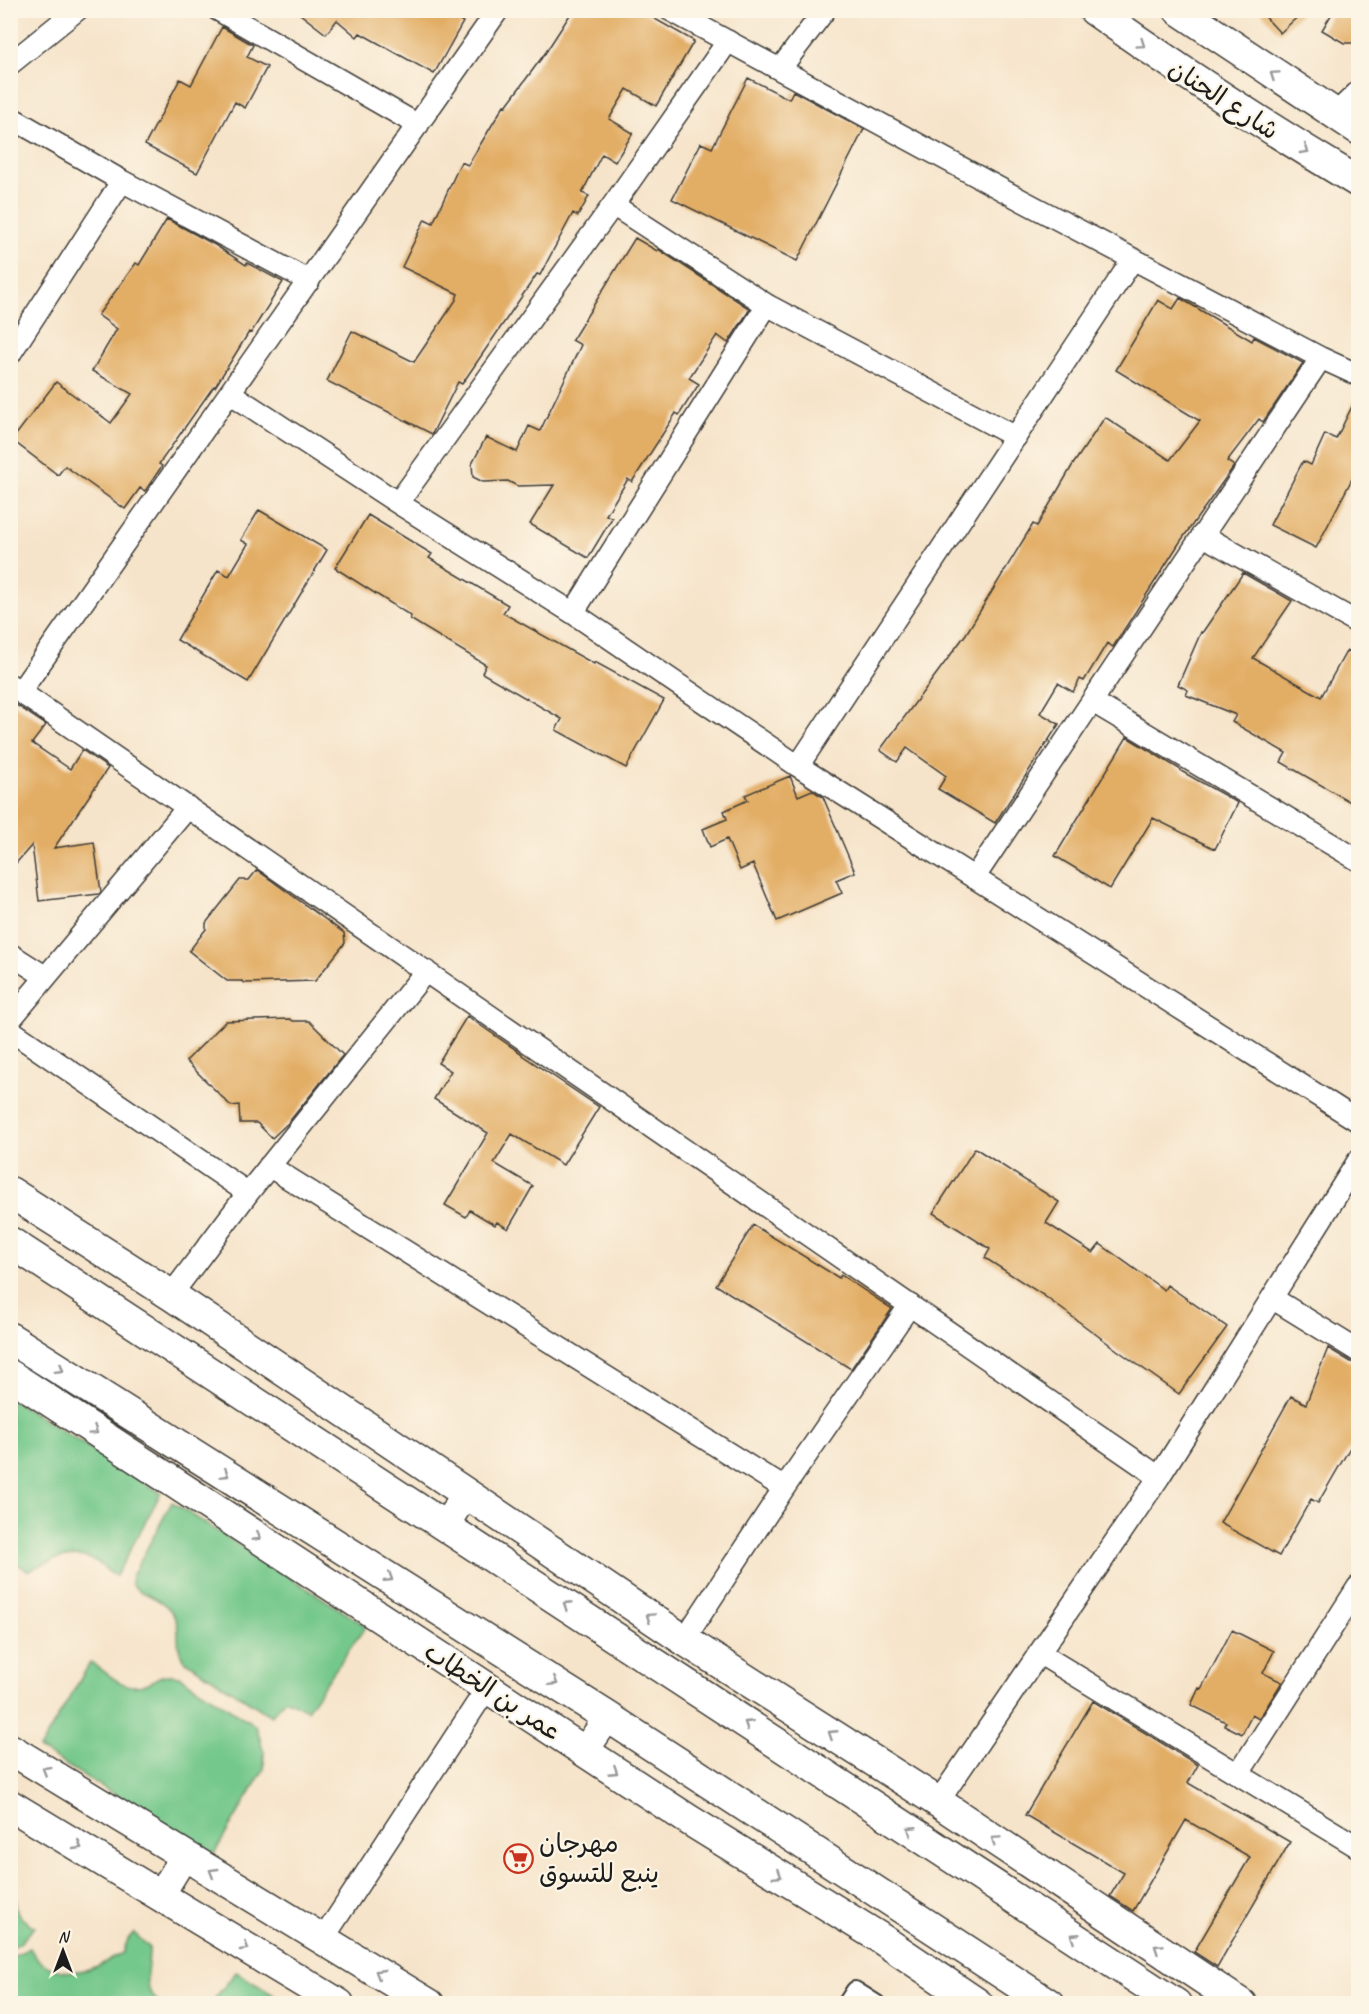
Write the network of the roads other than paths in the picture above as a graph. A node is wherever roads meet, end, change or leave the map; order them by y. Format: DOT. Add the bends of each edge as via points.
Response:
graph roads {
  1 [pos="77,10"];
  2 [pos="218,10"];
  3 [pos="498,10"];
  4 [pos="670,10"];
  5 [pos="825,10"];
  6 [pos="1094,10"];
  7 [pos="1179,10"];
  8 [pos="728,41"];
  9 [pos="10,64"];
  10 [pos="780,69"];
  11 [pos="1359,92"];
  12 [pos="10,117"];
  13 [pos="1346,122"];
  14 [pos="418,125"];
  15 [pos="122,181"];
  16 [pos="1359,182"];
  17 [pos="613,205"];
  18 [pos="1133,259"];
  19 [pos="309,281"];
  20 [pos="767,304"];
  21 [pos="10,354"];
  22 [pos="1321,358"];
  23 [pos="1359,375"];
  24 [pos="230,393"];
  25 [pos="1016,437"];
  26 [pos="398,503"];
  27 [pos="1203,535"];
  28 [pos="573,613"];
  29 [pos="1359,623"];
  30 [pos="15,688"];
  31 [pos="1093,702"];
  32 [pos="798,766"];
  33 [pos="188,807"];
  34 [pos="1359,860"];
  35 [pos="974,878"];
  36 [pos="10,954"];
  37 [pos="426,971"];
  38 [pos="46,977"];
  39 [pos="10,1020"];
  40 [pos="10,1030"];
  41 [pos="1359,1120"];
  42 [pos="1359,1161"];
  43 [pos="269,1166"];
  44 [pos="10,1192"];
  45 [pos="248,1193"];
  46 [pos="10,1242"];
  47 [pos="171,1295"];
  48 [pos="1272,1298"];
  49 [pos="910,1305"];
  50 [pos="10,1338"];
  51 [pos="1359,1351"];
  52 [pos="10,1375"];
  53 [pos="1159,1477"];
  54 [pos="784,1488"];
  55 [pos="466,1493"];
  56 [pos="445,1526"];
  57 [pos="1359,1587"];
  58 [pos="684,1640"];
  59 [pos="1039,1653"];
  60 [pos="487,1688"];
  61 [pos="608,1717"];
  62 [pos="10,1749"];
  63 [pos="584,1752"];
  64 [pos="1239,1773"];
  65 [pos="938,1802"];
  66 [pos="10,1804"];
  67 [pos="1359,1847"];
  68 [pos="185,1855"];
  69 [pos="160,1896"];
  70 [pos="323,1939"];
  71 [pos="1199,1975"];
  72 [pos="339,2004"];
  73 [pos="429,2004"];
  74 [pos="846,2004"];
  75 [pos="877,2004"];
  76 [pos="978,2004"];
  77 [pos="1049,2004"];
  78 [pos="1178,2004"];
  79 [pos="1241,2004"];
  1 -- 9 [label="street"];
  2 -- 14 [label="street"];
  3 -- 14 [label="street"];
  4 -- 8 [label="street"];
  5 -- 10 [label="street"];
  6 -- 16 [label="main road, شارع الحنان, one-way" via="1168,63"];
  13 -- 7 [label="main road, شارع الحنان, one-way"];
  8 -- 10 [label="street"];
  8 -- 17 [label="street"];
  10 -- 18 [label="street"];
  11 -- 13 [label="street"];
  12 -- 15 [label="street"];
  14 -- 19 [label="street"];
  15 -- 19 [label="street"];
  15 -- 21 [label="street"];
  17 -- 20 [label="street"];
  17 -- 26 [label="street"];
  18 -- 22 [label="street"];
  18 -- 25 [label="street"];
  19 -- 24 [label="street"];
  20 -- 25 [label="street"];
  20 -- 28 [label="street"];
  22 -- 23 [label="street"];
  22 -- 27 [label="street"];
  24 -- 26 [label="street"];
  24 -- 30 [label="street"];
  25 -- 32 [label="street"];
  26 -- 28 [label="street"];
  27 -- 29 [label="street"];
  27 -- 31 [label="street"];
  28 -- 32 [label="street"];
  30 -- 33 [label="street"];
  31 -- 34 [label="street"];
  31 -- 35 [label="street"];
  32 -- 35 [label="street"];
  33 -- 37 [label="street"];
  33 -- 38 [label="street"];
  35 -- 41 [label="street"];
  36 -- 38 [label="street"];
  37 -- 43 [label="street"];
  37 -- 49 [label="street"];
  38 -- 39 [label="street"];
  40 -- 45 [label="street"];
  42 -- 48 [label="street"];
  43 -- 45 [label="street"];
  43 -- 54 [label="street"];
  44 -- 47 [label="main road"];
  45 -- 47 [label="street"];
  46 -- 56 [label="main road"];
  47 -- 55 [label="main road"];
  48 -- 51 [label="street"];
  48 -- 53 [label="street"];
  49 -- 53 [label="street"];
  49 -- 54 [label="street"];
  50 -- 61 [label="main road, one-way"];
  52 -- 60 [label="main road, عمر بن الخطاب, one-way"];
  53 -- 59 [label="street"];
  54 -- 58 [label="street"];
  55 -- 56 [label="street"];
  58 -- 55 [label="main road, one-way"];
  78 -- 56 [label="main road, one-way"];
  57 -- 64 [label="street"];
  65 -- 58 [label="main road, one-way"];
  59 -- 64 [label="street"];
  59 -- 65 [label="street"];
  60 -- 63 [label="main road, عمر بن الخطاب"];
  60 -- 70 [label="street"];
  61 -- 63 [label="street"];
  61 -- 77 [label="main road"];
  68 -- 62 [label="main road, one-way"];
  63 -- 76 [label="main road, عمر بن الخطاب, one-way"];
  64 -- 67 [label="street"];
  71 -- 65 [label="main road, one-way"];
  66 -- 69 [label="main road, one-way"];
  68 -- 69 [label="street"];
  70 -- 68 [label="main road, one-way"];
  69 -- 72 [label="main road, one-way"];
  73 -- 70 [label="main road, one-way"];
  71 -- 78 [label="street"];
  71 -- 79 [label="main road"];
  74 -- 75 [label="street" via="855,1990"];
}
